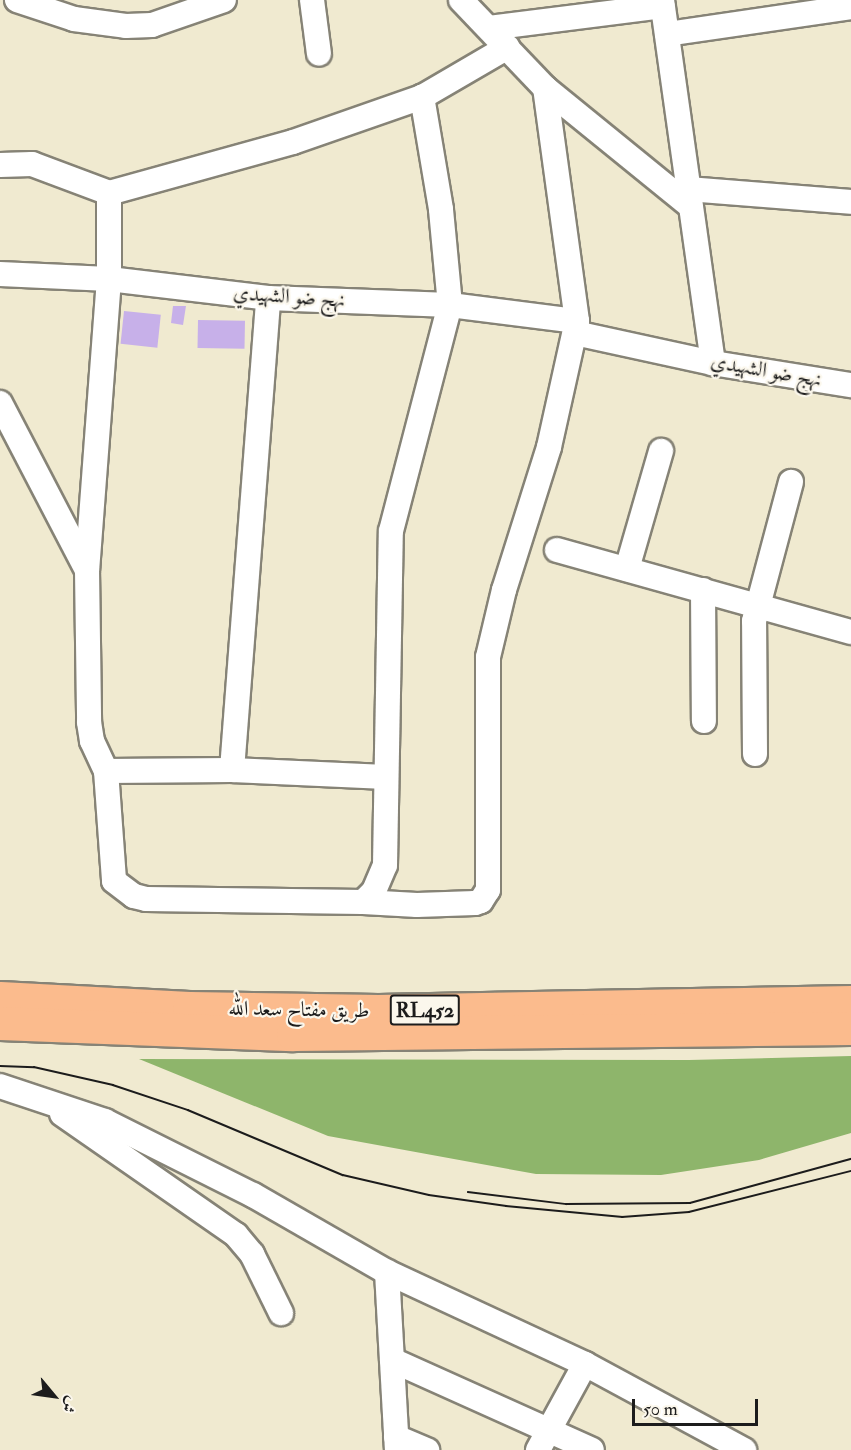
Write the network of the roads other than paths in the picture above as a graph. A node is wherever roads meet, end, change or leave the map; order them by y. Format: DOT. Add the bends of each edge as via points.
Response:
graph roads {
  1 [pos="17,0"];
  2 [pos="224,0"];
  3 [pos="312,0"];
  4 [pos="461,0"];
  5 [pos="662,3"];
  6 [pos="851,7"];
  7 [pos="489,28"];
  8 [pos="668,34"];
  9 [pos="508,47"];
  10 [pos="319,54"];
  11 [pos="545,88"];
  12 [pos="422,97"];
  13 [pos="0,165"];
  14 [pos="109,193"];
  15 [pos="688,197"];
  16 [pos="851,202"];
  17 [pos="0,274"];
  18 [pos="110,279"];
  19 [pos="268,298"];
  20 [pos="450,305"];
  21 [pos="576,327"];
  22 [pos="713,363"];
  23 [pos="851,385"];
  24 [pos="0,403"];
  25 [pos="661,451"];
  26 [pos="791,482"];
  27 [pos="557,550"];
  28 [pos="627,569"];
  29 [pos="87,570"];
  30 [pos="703,591"];
  31 [pos="758,606"];
  32 [pos="851,632"];
  33 [pos="705,721"];
  34 [pos="755,754"];
  35 [pos="232,770"];
  36 [pos="106,771"];
  37 [pos="386,777"];
  38 [pos="363,902"];
  39 [pos="0,998"];
  40 [pos="851,1002"];
  41 [pos="0,1023"];
  42 [pos="851,1028"];
  43 [pos="0,1086"];
  44 [pos="30,1093"];
  45 [pos="387,1272"];
  46 [pos="281,1313"];
  47 [pos="392,1360"];
  48 [pos="585,1364"];
  49 [pos="550,1428"];
  50 [pos="397,1443"];
  51 [pos="427,1450"];
  52 [pos="538,1450"];
  53 [pos="592,1450"];
  54 [pos="741,1450"];
  1 -- 2 [label="street" via="74,20 126,26 152,25"];
  3 -- 10 [label="street"];
  4 -- 7 [label="street"];
  5 -- 7 [label="street"];
  5 -- 8 [label="street"];
  6 -- 8 [label="street"];
  7 -- 9 [label="street"];
  8 -- 15 [label="street"];
  9 -- 11 [label="street"];
  9 -- 12 [label="street"];
  11 -- 15 [label="street"];
  11 -- 21 [label="street"];
  12 -- 14 [label="street" via="293,142"];
  12 -- 20 [label="street" via="441,209"];
  13 -- 14 [label="street" via="32,164"];
  14 -- 18 [label="street"];
  15 -- 16 [label="street"];
  15 -- 22 [label="street"];
  17 -- 18 [label="street, نهج ضو الشهيدي"];
  18 -- 19 [label="street, نهج ضو الشهيدي"];
  18 -- 29 [label="street"];
  19 -- 20 [label="street, نهج ضو الشهيدي"];
  19 -- 35 [label="street"];
  20 -- 21 [label="street, نهج ضو الشهيدي"];
  20 -- 37 [label="street" via="391,531"];
  21 -- 22 [label="street, نهج ضو الشهيدي"];
  21 -- 38 [label="street" via="549,447 504,590 488,657 488,890 475,903"];
  22 -- 23 [label="street, نهج ضو الشهيدي"];
  24 -- 29 [label="street"];
  25 -- 28 [label="street"];
  26 -- 31 [label="street"];
  27 -- 28 [label="street"];
  28 -- 30 [label="street"];
  29 -- 36 [label="street" via="89,722 92,741"];
  30 -- 31 [label="street"];
  30 -- 33 [label="street"];
  31 -- 32 [label="street"];
  31 -- 34 [label="street" via="754,621"];
  35 -- 36 [label="street"];
  35 -- 37 [label="street"];
  36 -- 38 [label="street" via="114,881 134,896"];
  37 -- 38 [label="street" via="385,865 374,891"];
  39 -- 40 [label="highway, طريق مفتاح سعد الله / RL452" via="189,1008 378,1011"];
  41 -- 42 [label="highway, طريق مفتاح سعد الله / RL452" via="293,1034"];
  43 -- 44 [label="street"];
  44 -- 45 [label="street" via="75,1108 142,1139 253,1195"];
  44 -- 46 [label="street" via="236,1234 257,1263"];
  45 -- 47 [label="street"];
  45 -- 48 [label="street"];
  47 -- 49 [label="street"];
  47 -- 50 [label="street"];
  48 -- 49 [label="street"];
  48 -- 54 [label="street"];
  49 -- 52 [label="street"];
  49 -- 53 [label="street"];
  50 -- 51 [label="street"];
}
